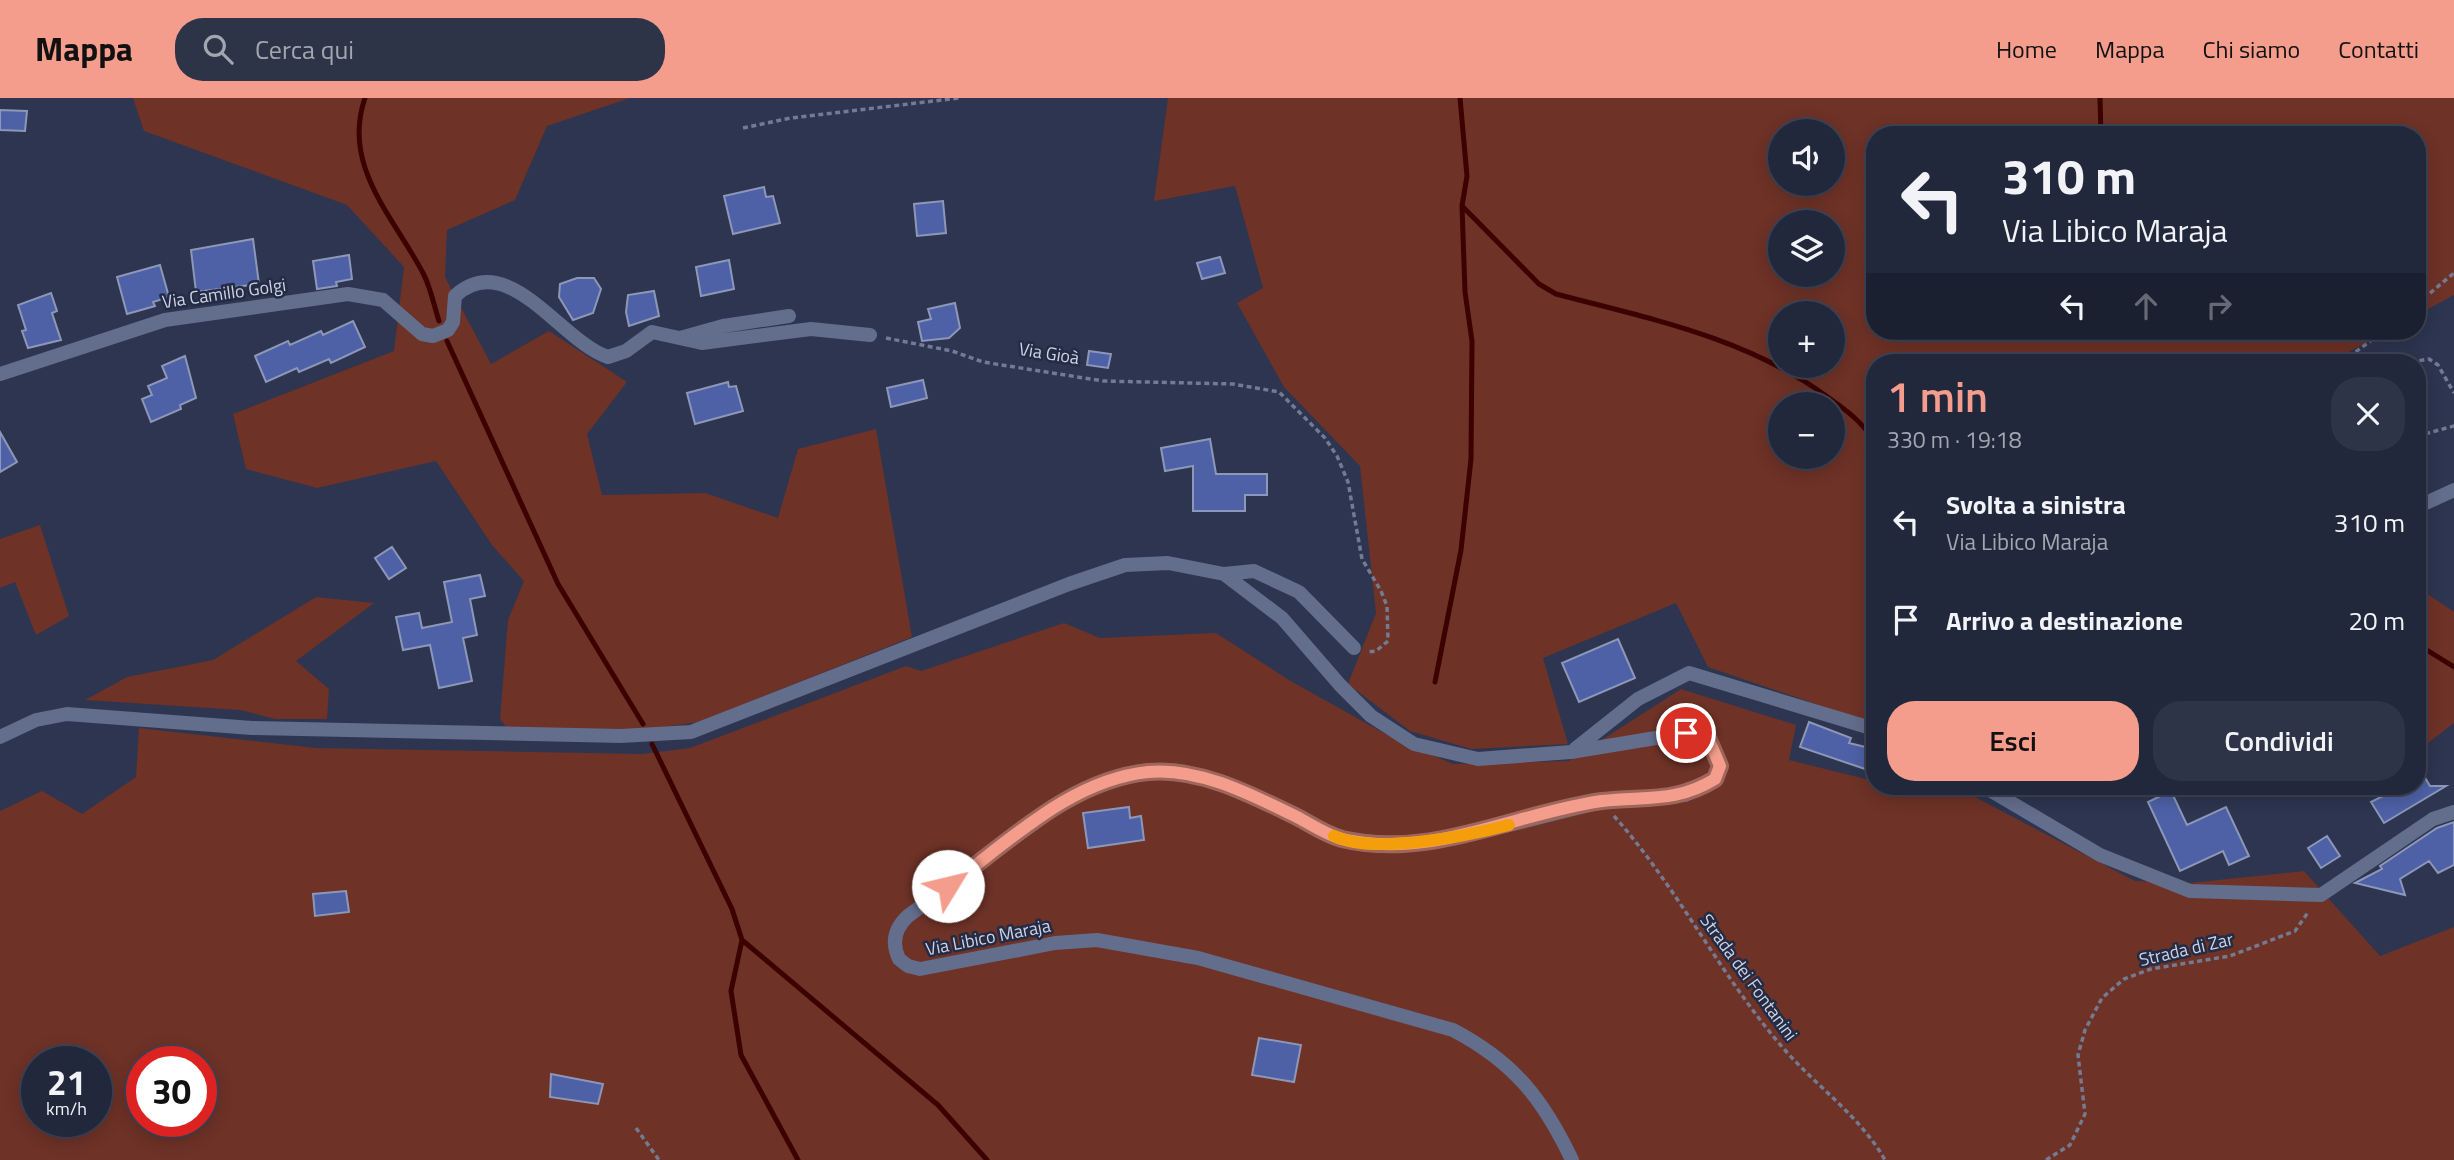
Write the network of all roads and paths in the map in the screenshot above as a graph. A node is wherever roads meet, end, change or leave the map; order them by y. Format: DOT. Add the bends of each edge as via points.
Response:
graph roads {
  1 [pos="959,98"];
  2 [pos="743,128"];
  3 [pos="2454,273"];
  4 [pos="2426,296"];
  5 [pos="789,316"];
  6 [pos="870,335"];
  7 [pos="679,338"];
  8 [pos="2372,340"];
  9 [pos="2353,354"];
  10 [pos="2426,360"];
  11 [pos="0,374"];
  12 [pos="2454,393"];
  13 [pos="2454,426"];
  14 [pos="2426,434"];
  15 [pos="2454,490"];
  16 [pos="2426,503"];
  17 [pos="1224,574"];
  18 [pos="1354,648"];
  19 [pos="1866,727"];
  20 [pos="0,737"];
  21 [pos="1571,752"];
  22 [pos="1998,795"];
  23 [pos="1601,802"];
  24 [pos="2454,812"];
  25 [pos="2321,895"];
  26 [pos="636,1128"];
  27 [pos="659,1160"];
  28 [pos="1572,1160"];
  29 [pos="1885,1160"];
  30 [pos="2046,1160"];
  1 -- 2 [label="path"];
  3 -- 4 [label="path"];
  5 -- 7 [label="street"];
  6 -- 7 [label="street" via="811,329 702,343"];
  6 -- 18 [label="path, Via Gioà" via="983,362 1103,381 1233,384 1279,391 1337,456 1348,482 1362,559 1387,606 1388,641 1368,653"];
  7 -- 11 [label="street, Via Camillo Golgi" via="652,332 626,351 608,357 577,342 516,289 491,282 471,286 455,296 453,322 448,330 433,336 422,334 383,300 348,294 165,320"];
  8 -- 9 [label="path"];
  10 -- 12 [label="path" via="2438,365"];
  13 -- 14 [label="path"];
  15 -- 16 [label="street"];
  17 -- 18 [label="street" via="1254,571 1299,592"];
  17 -- 20 [label="street" via="1168,563 1125,565 691,732 621,736 252,727 67,714 36,720"];
  17 -- 21 [label="street" via="1282,618 1371,716 1414,744 1479,759"];
  19 -- 21 [label="street" via="1689,673 1638,699"];
  21 -- 23 [label="street, Via Libico Maraja" via="1686,733 1709,740 1720,766 1715,779 1685,795"];
  22 -- 25 [label="street" via="2100,855 2190,891"];
  23 -- 28 [label="street, Via Libico Maraja" via="1457,838 1392,844 1340,839 1251,794 1190,774 1150,772 1119,777 1068,798 908,916 898,925 895,938 899,959 920,969 1055,943 1097,940 1198,958 1453,1030 1492,1052 1534,1092"];
  23 -- 29 [label="path, Strada dei Fontanini" via="1639,845 1785,1050 1866,1132"];
  24 -- 25 [label="street" via="2433,819"];
  25 -- 30 [label="path, Strada di Zar" via="2295,931 2230,956 2151,969 2124,979 2102,998 2078,1055 2085,1114 2070,1145"];
  26 -- 27 [label="path"];
}
